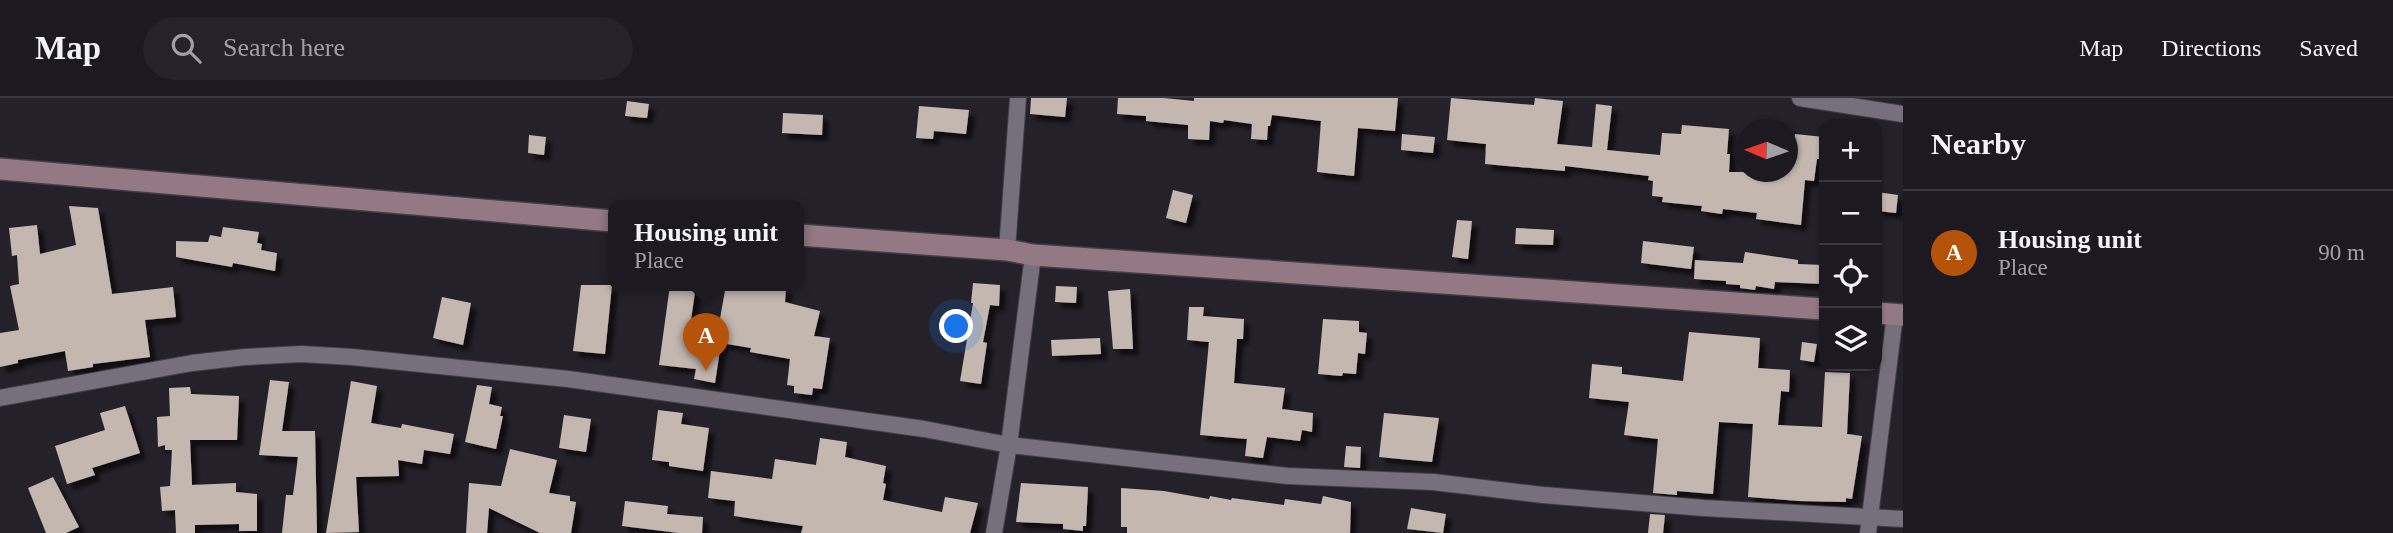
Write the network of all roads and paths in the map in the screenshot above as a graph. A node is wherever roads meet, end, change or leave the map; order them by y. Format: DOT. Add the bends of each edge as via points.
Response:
graph roads {
  1 [pos="1018,98"];
  2 [pos="1800,98"];
  3 [pos="1903,114"];
  4 [pos="0,169"];
  5 [pos="608,221"];
  6 [pos="804,235"];
  7 [pos="1007,250"];
  8 [pos="1033,255"];
  9 [pos="1819,309"];
  10 [pos="1892,314"];
  11 [pos="0,398"];
  12 [pos="1009,445"];
  13 [pos="1871,516"];
  14 [pos="1903,519"];
  15 [pos="994,533"];
  16 [pos="1868,533"];
  1 -- 7 [label="street"];
  2 -- 3 [label="street"];
  4 -- 5 [label="street"];
  6 -- 7 [label="street"];
  7 -- 8 [label="street"];
  8 -- 9 [label="street"];
  8 -- 12 [label="street"];
  10 -- 13 [label="street"];
  11 -- 12 [label="street" via="192,363 302,354 568,379"];
  12 -- 13 [label="street" via="1288,477 1433,482 1690,507"];
  12 -- 15 [label="street"];
  13 -- 14 [label="street"];
  13 -- 16 [label="street"];
}
